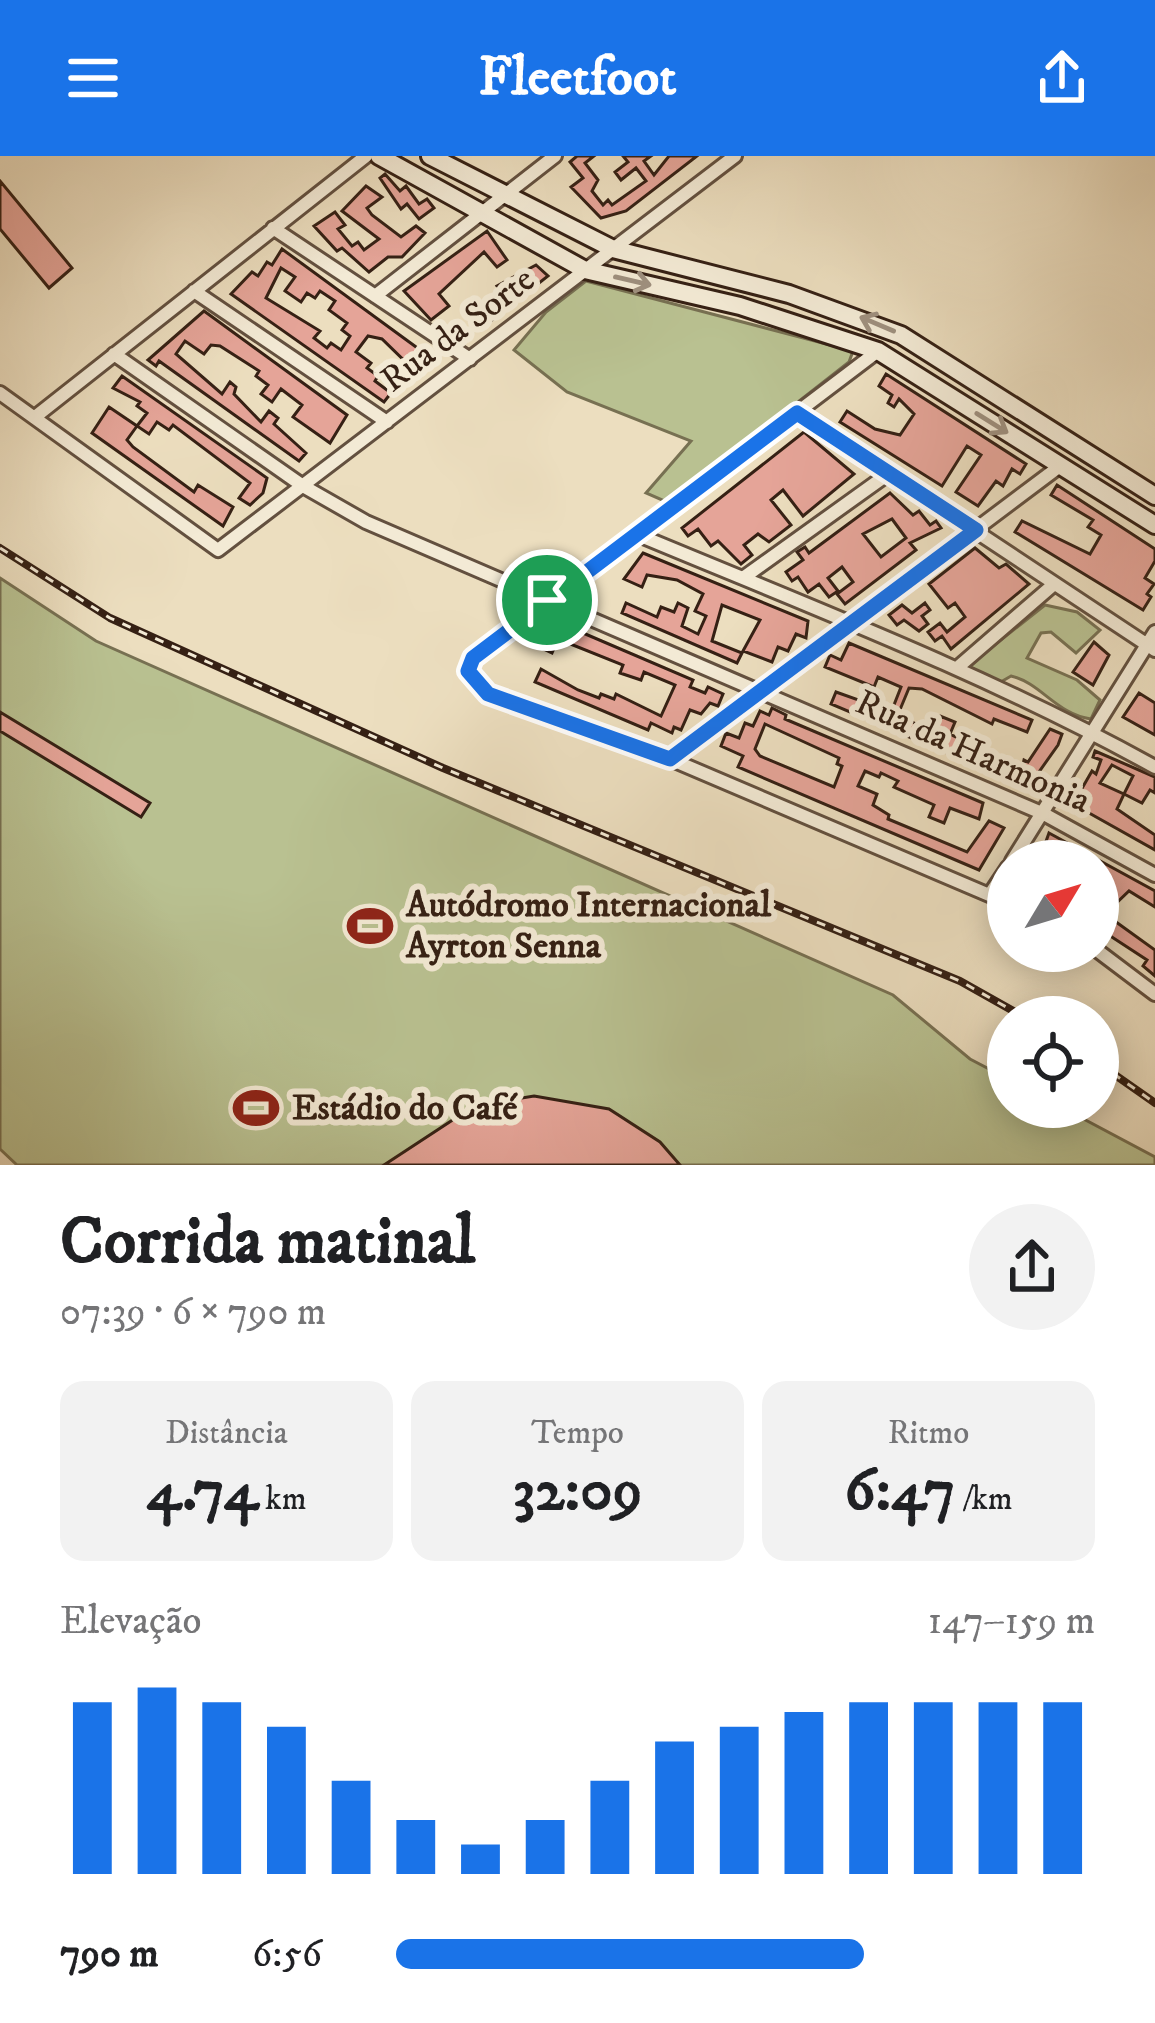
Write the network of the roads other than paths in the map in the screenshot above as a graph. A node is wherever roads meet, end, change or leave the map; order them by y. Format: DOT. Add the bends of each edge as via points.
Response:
graph roads {
  1 [pos="366,156"];
  2 [pos="379,156"];
  3 [pos="430,156"];
  4 [pos="555,156"];
  5 [pos="735,156"];
  6 [pos="506,195"];
  7 [pos="479,215"];
  8 [pos="273,228"];
  9 [pos="613,249"];
  10 [pos="585,270"];
  11 [pos="194,291"];
  12 [pos="375,296"];
  13 [pos="878,351"];
  14 [pos="114,354"];
  15 [pos="470,359"];
  16 [pos="0,393"];
  17 [pos="797,413"];
  18 [pos="35,417"];
  19 [pos="387,422"];
  20 [pos="1060,466"];
  21 [pos="888,474"];
  22 [pos="303,486"];
  23 [pos="1155,496"];
  24 [pos="1155,525"];
  25 [pos="976,530"];
  26 [pos="637,533"];
  27 [pos="743,578"];
  28 [pos="1053,585"];
  29 [pos="547,600"];
  30 [pos="850,623"];
  31 [pos="1155,632"];
  32 [pos="1150,648"];
  33 [pos="957,668"];
  34 [pos="760,691"];
  35 [pos="1094,731"];
  36 [pos="670,759"];
  37 [pos="1155,767"];
  38 [pos="1044,814"];
  39 [pos="1026,840"];
  40 [pos="1155,875"];
  41 [pos="987,893"];
  42 [pos="1119,967"];
  43 [pos="1155,994"];
  1 -- 8 [label="street"];
  2 -- 7 [label="street"];
  3 -- 6 [label="street"];
  4 -- 6 [label="street"];
  5 -- 9 [label="street, Rua da Sorte"];
  6 -- 7 [label="street"];
  6 -- 9 [label="street"];
  7 -- 10 [label="street"];
  7 -- 12 [label="street"];
  8 -- 11 [label="street"];
  8 -- 12 [label="street"];
  9 -- 10 [label="street, Rua da Sorte"];
  23 -- 9 [label="street, one-way" via="902,335 789,294"];
  10 -- 13 [label="street, one-way" via="740,306"];
  10 -- 15 [label="street, Rua da Sorte"];
  11 -- 14 [label="street"];
  11 -- 19 [label="street"];
  12 -- 15 [label="street"];
  13 -- 17 [label="street"];
  13 -- 20 [label="street, one-way"];
  14 -- 18 [label="street"];
  14 -- 22 [label="street, Rua da Harmonia"];
  15 -- 19 [label="street, Rua da Sorte"];
  16 -- 18 [label="street"];
  17 -- 21 [label="street"];
  17 -- 26 [label="street"];
  18 -- 22 [label="street, Rua da Sorte" via="218,550"];
  19 -- 22 [label="street, Rua da Sorte"];
  20 -- 24 [label="street"];
  20 -- 25 [label="street"];
  21 -- 25 [label="street"];
  21 -- 27 [label="street"];
  22 -- 29 [label="street, Rua da Harmonia"];
  25 -- 28 [label="street"];
  25 -- 30 [label="street"];
  26 -- 27 [label="street"];
  26 -- 29 [label="street"];
  27 -- 30 [label="street"];
  28 -- 32 [label="street"];
  28 -- 33 [label="street"];
  29 -- 34 [label="street, Rua da Harmonia"];
  29 -- 36 [label="street" via="473,658 468,671 488,694"];
  30 -- 33 [label="street"];
  30 -- 34 [label="street"];
  31 -- 32 [label="street"];
  32 -- 35 [label="street"];
  33 -- 35 [label="street"];
  34 -- 36 [label="street"];
  34 -- 38 [label="street, Rua da Harmonia"];
  35 -- 37 [label="street"];
  35 -- 38 [label="street"];
  36 -- 41 [label="street"];
  38 -- 39 [label="street"];
  38 -- 40 [label="street, Rua da Harmonia"];
  42 -- 43 [label="street"];
}
